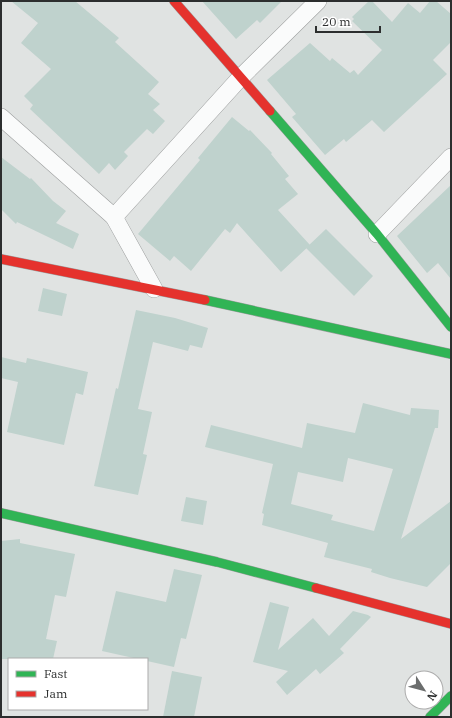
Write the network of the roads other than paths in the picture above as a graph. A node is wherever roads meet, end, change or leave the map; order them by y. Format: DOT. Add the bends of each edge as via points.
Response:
graph roads {
  1 [pos="174,1"];
  2 [pos="318,1"];
  3 [pos="240,78"];
  4 [pos="1,117"];
  5 [pos="451,157"];
  6 [pos="114,216"];
  7 [pos="377,234"];
  8 [pos="1,259"];
  9 [pos="154,289"];
  10 [pos="451,327"];
  11 [pos="451,354"];
  12 [pos="1,513"];
  13 [pos="451,624"];
  14 [pos="451,696"];
  15 [pos="430,717"];
  1 -- 3 [label="main road"];
  2 -- 3 [label="street"];
  3 -- 6 [label="street"];
  3 -- 7 [label="main road"];
  4 -- 6 [label="street"];
  5 -- 7 [label="street"];
  6 -- 9 [label="street"];
  7 -- 10 [label="main road"];
  8 -- 9 [label="main road"];
  9 -- 11 [label="main road"];
  12 -- 13 [label="main road" via="217,562"];
  14 -- 15 [label="main road"];
}
